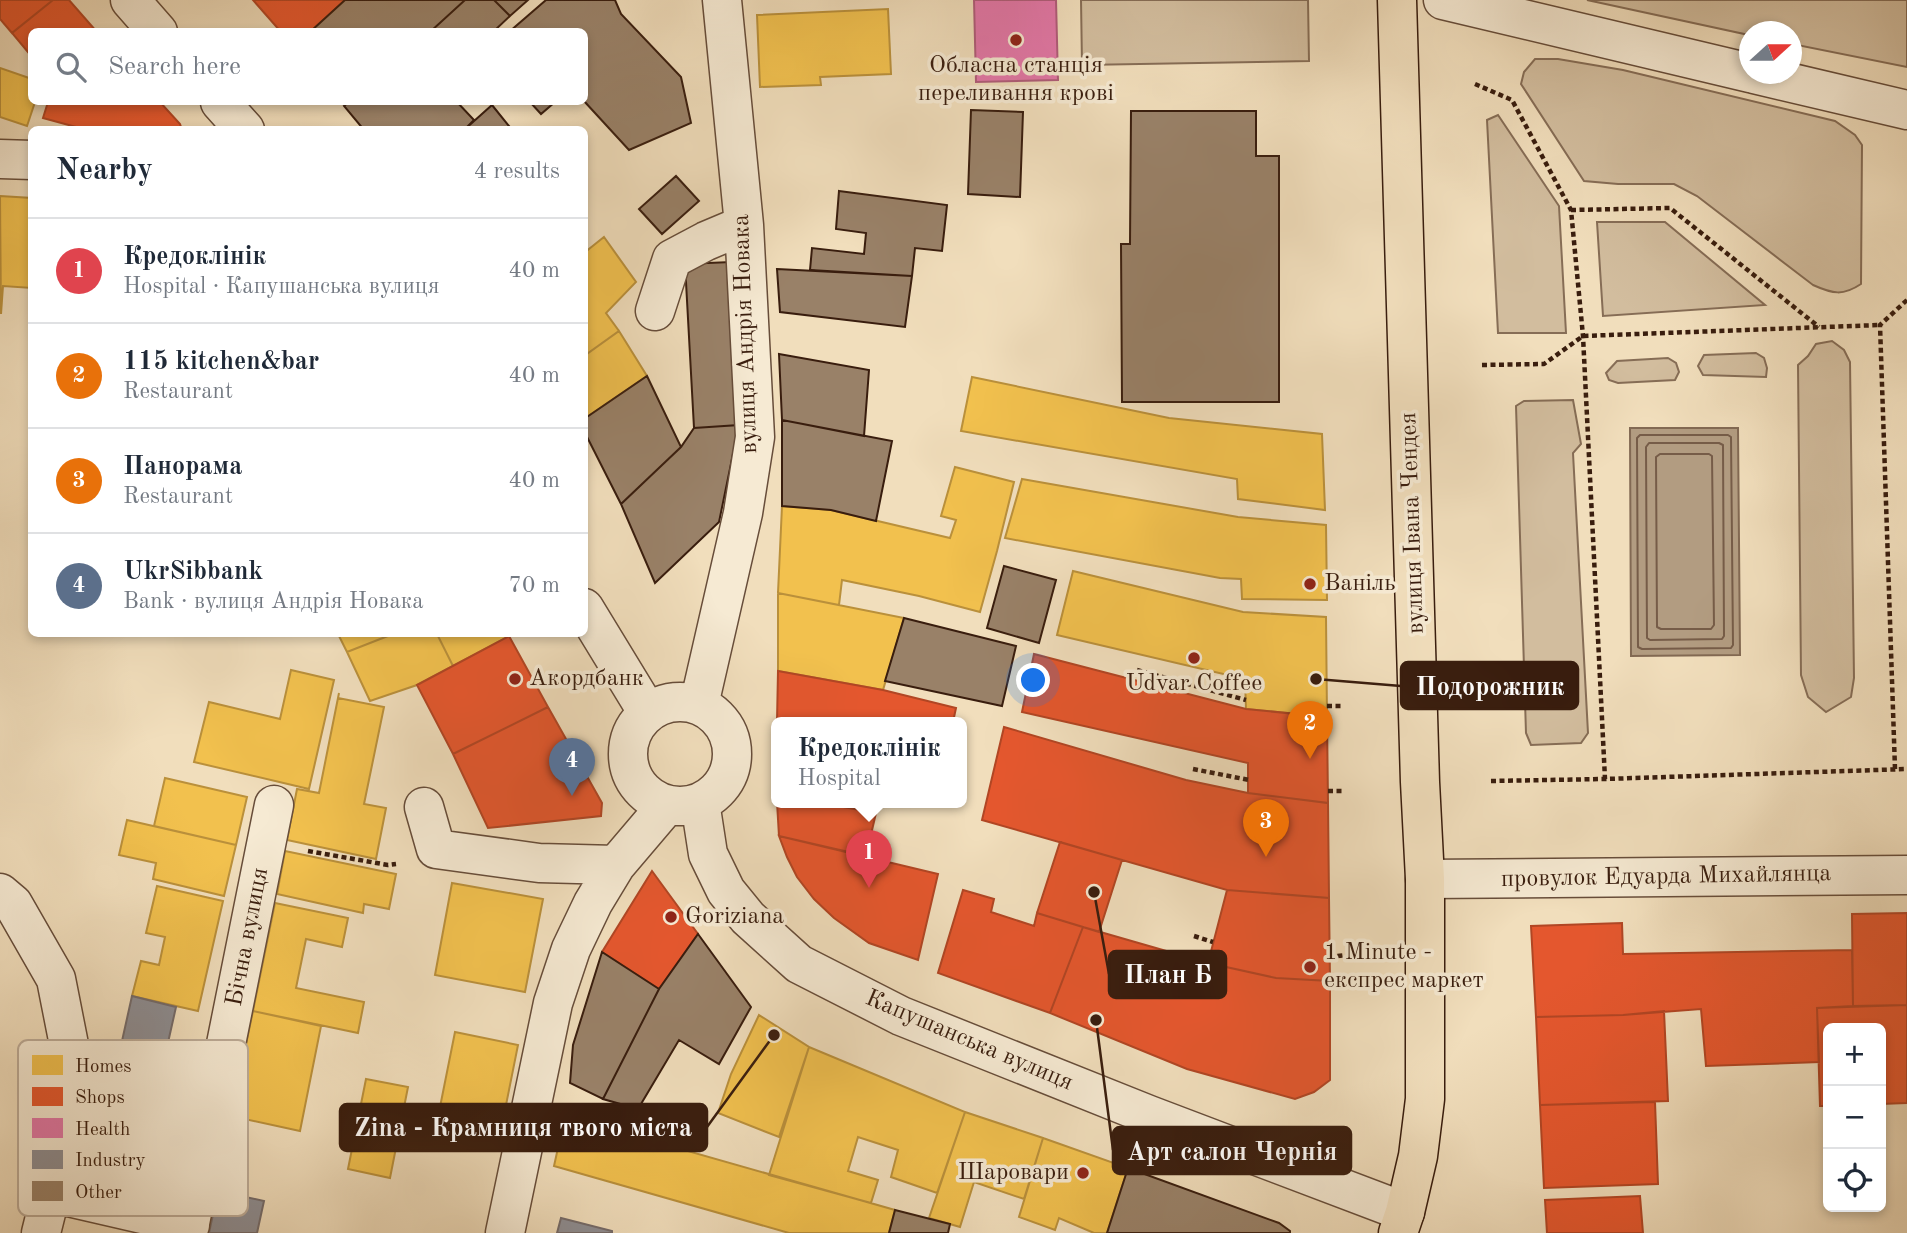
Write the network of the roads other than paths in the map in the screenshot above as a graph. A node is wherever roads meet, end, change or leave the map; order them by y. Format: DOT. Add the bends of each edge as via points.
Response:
graph roads {
  1 [pos="130,0"];
  2 [pos="722,0"];
  3 [pos="1397,0"];
  4 [pos="1443,0"];
  5 [pos="154,28"];
  6 [pos="1739,70"];
  7 [pos="1798,84"];
  8 [pos="223,105"];
  9 [pos="1907,110"];
  10 [pos="241,126"];
  11 [pos="0,159"];
  12 [pos="28,160"];
  13 [pos="744,225"];
  14 [pos="655,311"];
  15 [pos="588,615"];
  16 [pos="699,705"];
  17 [pos="648,713"];
  18 [pos="683,804"];
  19 [pos="274,805"];
  20 [pos="424,807"];
  21 [pos="616,865"];
  22 [pos="1907,874"];
  23 [pos="1425,879"];
  24 [pos="0,893"];
  25 [pos="68,1040"];
  26 [pos="227,1040"];
  27 [pos="45,1216"];
  28 [pos="139,1216"];
  29 [pos="1405,1226"];
  30 [pos="189,1229"];
  31 [pos="41,1233"];
  32 [pos="505,1233"];
  1 -- 5 [label="street"];
  2 -- 13 [label="street, вулиця Андрія Новака"];
  3 -- 23 [label="main road, вулиця Івана Чендея"];
  4 -- 6 [label="street"];
  7 -- 9 [label="street"];
  8 -- 10 [label="street"];
  11 -- 12 [label="street"];
  13 -- 14 [label="street" via="672,259"];
  13 -- 16 [label="street, вулиця Андрія Новака" via="755,438 743,513"];
  15 -- 17 [label="street"];
  16 -- 17 [label="street" via="664,704"];
  16 -- 18 [label="street" via="726,729 732,745 731,763 714,794"];
  17 -- 18 [label="street" via="630,740 632,772 652,798"];
  18 -- 21 [label="street"];
  18 -- 29 [label="street, Капушанська вулиця" via="726,891 748,918 799,964 901,1016 1149,1115"];
  19 -- 26 [label="street, Бічна вулиця"];
  20 -- 21 [label="street" via="436,849 539,863"];
  21 -- 32 [label="street" via="571,949 553,1003"];
  22 -- 23 [label="street, провулок Едуарда Михайлянца"];
  23 -- 29 [label="main road, вулиця Івана Чендея" via="1425,1100"];
  24 -- 25 [label="street" via="13,904 56,979"];
  27 -- 31 [label="street"];
  28 -- 30 [label="street"];
}
